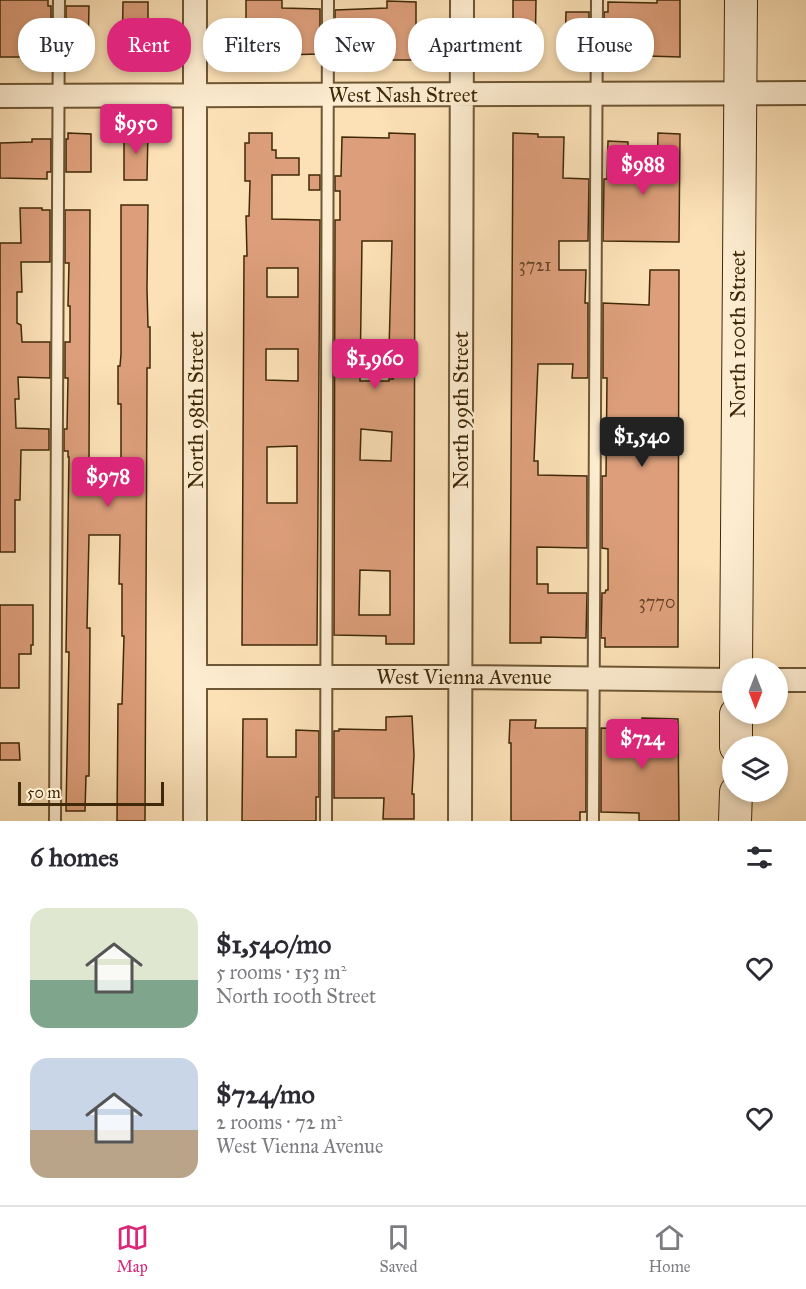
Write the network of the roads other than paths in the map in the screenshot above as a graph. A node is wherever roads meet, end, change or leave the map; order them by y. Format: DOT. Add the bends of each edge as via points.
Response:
graph roads {
  1 [pos="58,0"];
  2 [pos="195,0"];
  3 [pos="328,0"];
  4 [pos="462,0"];
  5 [pos="597,0"];
  6 [pos="741,0"];
  7 [pos="597,93"];
  8 [pos="740,93"];
  9 [pos="806,93"];
  10 [pos="461,94"];
  11 [pos="326,95"];
  12 [pos="0,96"];
  13 [pos="58,96"];
  14 [pos="196,96"];
  15 [pos="736,658"];
  16 [pos="196,676"];
  17 [pos="326,676"];
  18 [pos="461,676"];
  19 [pos="594,678"];
  20 [pos="722,680"];
  21 [pos="788,680"];
  22 [pos="806,680"];
  23 [pos="736,802"];
  24 [pos="55,821"];
  25 [pos="195,821"];
  26 [pos="326,821"];
  27 [pos="460,821"];
  28 [pos="593,821"];
  29 [pos="735,821"];
  1 -- 13 [label="lane"];
  2 -- 14 [label="street, North 98th Street"];
  3 -- 11 [label="lane"];
  4 -- 10 [label="street, North 99th Street"];
  5 -- 7 [label="lane"];
  6 -- 8 [label="street, North 100th Street"];
  7 -- 8 [label="street, West Nash Street"];
  7 -- 10 [label="street, West Nash Street"];
  7 -- 19 [label="lane"];
  8 -- 9 [label="street, West Nash Street"];
  8 -- 15 [label="street, North 100th Street"];
  10 -- 11 [label="street, West Nash Street"];
  10 -- 18 [label="street, North 99th Street"];
  11 -- 14 [label="street, West Nash Street"];
  11 -- 17 [label="lane"];
  12 -- 13 [label="street, West Nash Street"];
  13 -- 14 [label="street, West Nash Street"];
  13 -- 24 [label="lane"];
  14 -- 16 [label="street, North 98th Street"];
  16 -- 17 [label="street, West Vienna Avenue"];
  16 -- 25 [label="street, North 98th Street"];
  17 -- 18 [label="street, West Vienna Avenue"];
  17 -- 26 [label="lane"];
  18 -- 19 [label="street, West Vienna Avenue"];
  18 -- 27 [label="street, North 99th Street"];
  19 -- 20 [label="street, West Vienna Avenue"];
  19 -- 28 [label="lane"];
  21 -- 22 [label="street"];
  23 -- 29 [label="street"];
}
